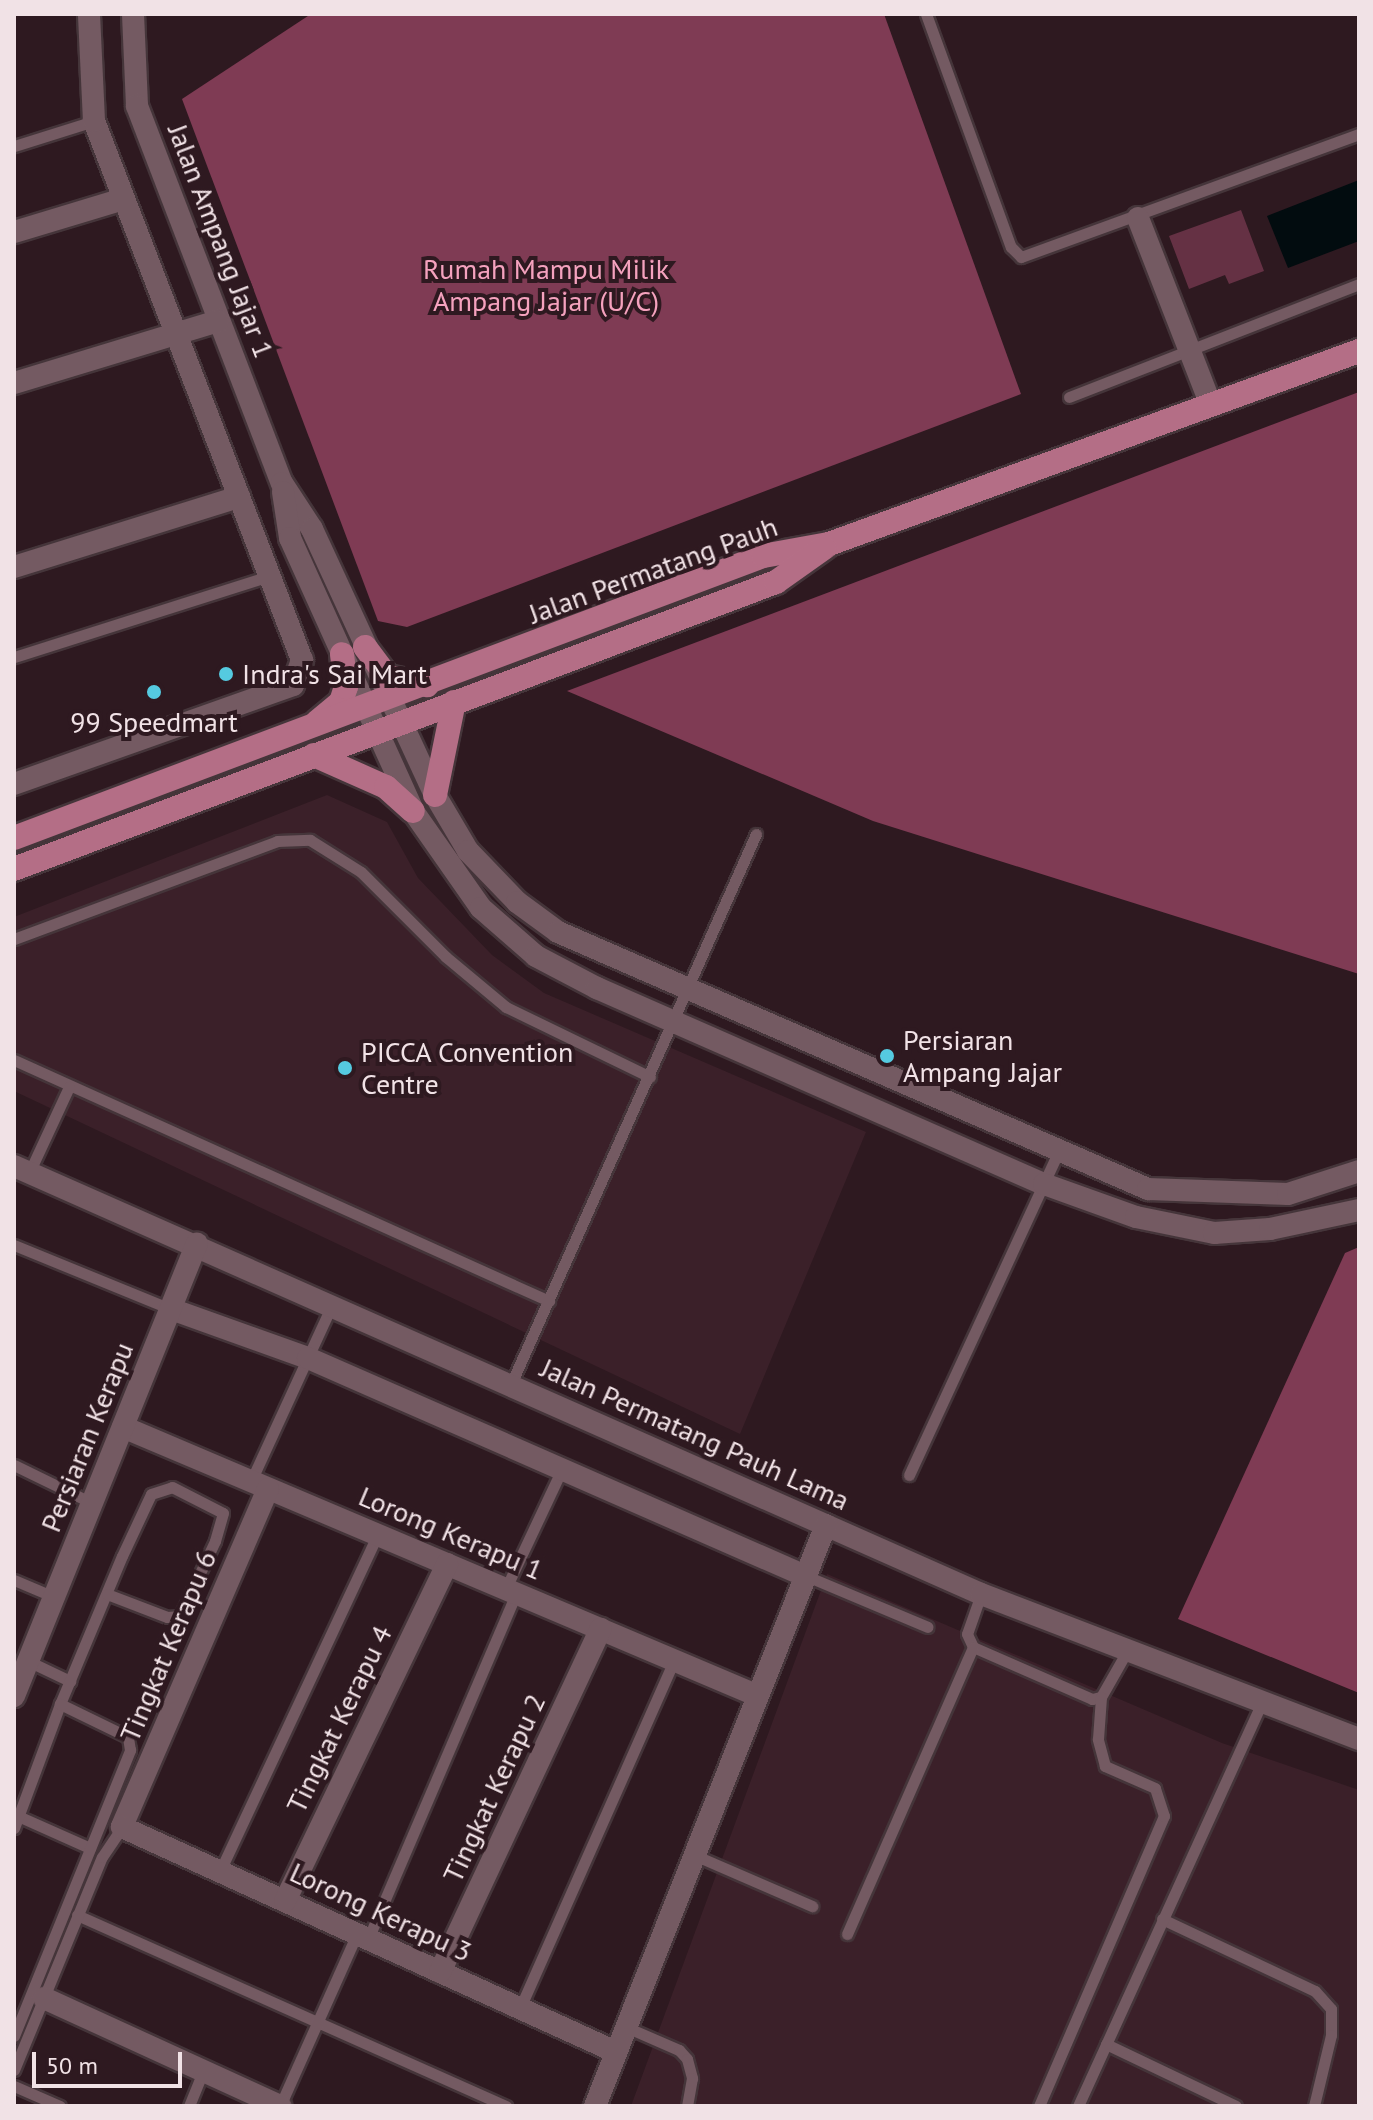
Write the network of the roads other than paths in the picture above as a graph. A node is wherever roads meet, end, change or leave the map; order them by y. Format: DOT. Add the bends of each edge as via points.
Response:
graph roads {
  1 [pos="133,14"];
  2 [pos="926,14"];
  3 [pos="88,15"];
  4 [pos="94,121"];
  5 [pos="1359,134"];
  6 [pos="14,146"];
  7 [pos="123,199"];
  8 [pos="1138,218"];
  9 [pos="14,232"];
  10 [pos="1359,284"];
  11 [pos="218,321"];
  12 [pos="177,333"];
  13 [pos="1189,350"];
  14 [pos="1359,351"];
  15 [pos="14,383"];
  16 [pos="1069,397"];
  17 [pos="1210,403"];
  18 [pos="239,497"];
  19 [pos="829,544"];
  20 [pos="14,567"];
  21 [pos="269,576"];
  22 [pos="354,651"];
  23 [pos="14,657"];
  24 [pos="430,685"];
  25 [pos="454,702"];
  26 [pos="396,711"];
  27 [pos="372,720"];
  28 [pos="308,744"];
  29 [pos="14,784"];
  30 [pos="435,795"];
  31 [pos="413,811"];
  32 [pos="756,834"];
  33 [pos="14,838"];
  34 [pos="14,869"];
  35 [pos="14,939"];
  36 [pos="689,990"];
  37 [pos="677,1019"];
  38 [pos="14,1060"];
  39 [pos="650,1077"];
  40 [pos="69,1087"];
  41 [pos="1058,1152"];
  42 [pos="22,1170"];
  43 [pos="1359,1171"];
  44 [pos="1044,1184"];
  45 [pos="1359,1210"];
  46 [pos="197,1244"];
  47 [pos="14,1245"];
  48 [pos="549,1301"];
  49 [pos="332,1305"];
  50 [pos="171,1309"];
  51 [pos="308,1358"];
  52 [pos="511,1384"];
  53 [pos="123,1427"];
  54 [pos="14,1465"];
  55 [pos="562,1469"];
  56 [pos="909,1475"];
  57 [pos="260,1485"];
  58 [pos="92,1503"];
  59 [pos="826,1525"];
  60 [pos="378,1534"];
  61 [pos="447,1564"];
  62 [pos="803,1575"];
  63 [pos="14,1580"];
  64 [pos="511,1591"];
  65 [pos="107,1594"];
  66 [pos="981,1594"];
  67 [pos="54,1597"];
  68 [pos="928,1627"];
  69 [pos="601,1629"];
  70 [pos="973,1647"];
  71 [pos="1126,1653"];
  72 [pos="674,1660"];
  73 [pos="28,1661"];
  74 [pos="70,1681"];
  75 [pos="756,1695"];
  76 [pos="14,1696"];
  77 [pos="1101,1697"];
  78 [pos="60,1704"];
  79 [pos="1261,1704"];
  80 [pos="1359,1739"];
  81 [pos="16,1822"];
  82 [pos="122,1827"];
  83 [pos="90,1848"];
  84 [pos="694,1855"];
  85 [pos="220,1871"];
  86 [pos="285,1901"];
  87 [pos="812,1906"];
  88 [pos="77,1915"];
  89 [pos="1162,1919"];
  90 [pos="847,1934"];
  91 [pos="363,1936"];
  92 [pos="440,1972"];
  93 [pos="44,1998"];
  94 [pos="520,2008"];
  95 [pos="317,2023"];
  96 [pos="626,2027"];
  97 [pos="14,2036"];
  98 [pos="1106,2044"];
  99 [pos="616,2052"];
  100 [pos="14,2070"];
  101 [pos="203,2072"];
  102 [pos="14,2086"];
  103 [pos="60,2106"];
  104 [pos="189,2106"];
  105 [pos="280,2106"];
  106 [pos="506,2106"];
  107 [pos="595,2106"];
  108 [pos="687,2106"];
  109 [pos="1039,2106"];
  110 [pos="1078,2106"];
  111 [pos="1236,2106"];
  112 [pos="1314,2106"];
  1 -- 11 [label="street, Jalan Ampang Jajar 1" via="137,106"];
  2 -- 8 [label="lane" via="1011,247 1021,257"];
  3 -- 4 [label="street"];
  4 -- 6 [label="lane"];
  4 -- 7 [label="street"];
  5 -- 8 [label="lane"];
  7 -- 9 [label="street"];
  7 -- 12 [label="street"];
  8 -- 13 [label="street"];
  10 -- 13 [label="lane"];
  11 -- 12 [label="street"];
  11 -- 22 [label="street, Jalan Ampang Jajar 1" via="282,483 312,529"];
  12 -- 15 [label="street"];
  12 -- 18 [label="street"];
  13 -- 16 [label="lane"];
  13 -- 17 [label="street"];
  14 -- 17 [label="main road, Jalan Permatang Pauh"];
  17 -- 19 [label="main road, Jalan Permatang Pauh"];
  18 -- 20 [label="street"];
  18 -- 21 [label="street"];
  19 -- 24 [label="main road, Jalan Permatang Pauh" via="763,556"];
  19 -- 25 [label="main road" via="776,582"];
  21 -- 23 [label="lane"];
  21 -- 29 [label="street" via="302,660 293,685"];
  22 -- 24 [label="main road" via="388,677"];
  22 -- 26 [label="street, Jalan Ampang Jajar 1"];
  22 -- 27 [label="street, Jalan Ampang Jajar 1"];
  22 -- 28 [label="main road" via="341,702"];
  24 -- 26 [label="main road, Jalan Permatang Pauh"];
  25 -- 26 [label="main road"];
  25 -- 30 [label="main road"];
  26 -- 27 [label="main road"];
  26 -- 30 [label="street"];
  27 -- 28 [label="main road"];
  27 -- 31 [label="street"];
  28 -- 31 [label="main road" via="386,787"];
  28 -- 33 [label="main road"];
  28 -- 34 [label="main road"];
  30 -- 36 [label="street" via="468,851 517,902 558,932"];
  31 -- 37 [label="street" via="481,908 536,956 597,988"];
  32 -- 36 [label="lane"];
  35 -- 39 [label="lane" via="277,841 310,840 361,872 446,957 506,1007"];
  36 -- 37 [label="lane"];
  36 -- 41 [label="street"];
  37 -- 39 [label="lane"];
  37 -- 44 [label="street"];
  38 -- 40 [label="lane"];
  39 -- 48 [label="lane"];
  40 -- 42 [label="lane"];
  40 -- 48 [label="lane"];
  41 -- 43 [label="street" via="1148,1189 1221,1195 1288,1194"];
  41 -- 44 [label="lane"];
  42 -- 46 [label="street, Jalan Permatang Pauh Lama"];
  44 -- 45 [label="street" via="1136,1217 1214,1233 1270,1229"];
  44 -- 56 [label="lane"];
  46 -- 49 [label="street, Jalan Permatang Pauh Lama"];
  46 -- 50 [label="street, Persiaran Kerapu"];
  47 -- 50 [label="lane"];
  48 -- 52 [label="lane"];
  49 -- 51 [label="lane"];
  49 -- 52 [label="street, Jalan Permatang Pauh Lama"];
  50 -- 51 [label="street"];
  50 -- 53 [label="street, Persiaran Kerapu"];
  51 -- 55 [label="street"];
  51 -- 57 [label="lane"];
  52 -- 59 [label="street, Jalan Permatang Pauh Lama"];
  53 -- 57 [label="street, Lorong Kerapu 1"];
  53 -- 58 [label="street, Persiaran Kerapu"];
  54 -- 58 [label="lane"];
  55 -- 62 [label="street"];
  55 -- 64 [label="lane"];
  57 -- 60 [label="street, Lorong Kerapu 1"];
  57 -- 82 [label="street, Tingkat Kerapu 6"];
  58 -- 67 [label="street, Persiaran Kerapu"];
  59 -- 62 [label="street"];
  59 -- 66 [label="street, Jalan Permatang Pauh Lama"];
  60 -- 61 [label="street, Lorong Kerapu 1"];
  60 -- 85 [label="lane"];
  61 -- 64 [label="street, Lorong Kerapu 1"];
  61 -- 86 [label="street, Tingkat Kerapu 4"];
  62 -- 68 [label="lane"];
  62 -- 75 [label="street"];
  63 -- 67 [label="lane"];
  64 -- 69 [label="street, Lorong Kerapu 1"];
  64 -- 91 [label="lane"];
  65 -- 65 [label="lane" via="158,1487 201,1498 223,1513 180,1616 167,1617"];
  65 -- 74 [label="lane"];
  66 -- 70 [label="lane" via="967,1634"];
  66 -- 71 [label="street, Jalan Permatang Pauh Lama"];
  67 -- 73 [label="street, Persiaran Kerapu"];
  69 -- 72 [label="street, Lorong Kerapu 1"];
  69 -- 92 [label="street, Tingkat Kerapu 2"];
  70 -- 77 [label="lane" via="1092,1699"];
  70 -- 90 [label="lane"];
  71 -- 77 [label="lane"];
  71 -- 79 [label="street, Jalan Permatang Pauh Lama"];
  72 -- 75 [label="street, Lorong Kerapu 1"];
  72 -- 94 [label="lane"];
  73 -- 74 [label="lane"];
  73 -- 76 [label="street, Persiaran Kerapu"];
  74 -- 78 [label="lane"];
  75 -- 84 [label="street"];
  77 -- 109 [label="lane" via="1098,1739 1105,1766 1155,1788 1164,1816"];
  78 -- 81 [label="lane"];
  78 -- 83 [label="lane" via="131,1742"];
  79 -- 80 [label="street, Jalan Permatang Pauh Lama"];
  79 -- 89 [label="lane"];
  81 -- 83 [label="lane"];
  82 -- 85 [label="street, Lorong Kerapu 3"];
  82 -- 88 [label="lane" via="102,1857"];
  83 -- 97 [label="lane"];
  84 -- 87 [label="lane"];
  84 -- 96 [label="street"];
  85 -- 86 [label="street, Lorong Kerapu 3"];
  86 -- 91 [label="street, Lorong Kerapu 3"];
  88 -- 93 [label="lane"];
  88 -- 95 [label="lane"];
  89 -- 98 [label="lane"];
  89 -- 112 [label="lane" via="1315,1991 1331,2009 1331,2035"];
  91 -- 92 [label="street, Lorong Kerapu 3"];
  91 -- 95 [label="lane"];
  92 -- 94 [label="street, Lorong Kerapu 3"];
  93 -- 100 [label="lane"];
  93 -- 101 [label="street"];
  94 -- 99 [label="street, Lorong Kerapu 3"];
  95 -- 105 [label="lane"];
  95 -- 106 [label="lane"];
  96 -- 99 [label="street"];
  96 -- 108 [label="lane" via="679,2050 687,2059 692,2078"];
  98 -- 110 [label="lane"];
  98 -- 111 [label="lane"];
  99 -- 107 [label="street"];
  101 -- 104 [label="lane"];
  101 -- 105 [label="street"];
  102 -- 103 [label="lane"];
}
